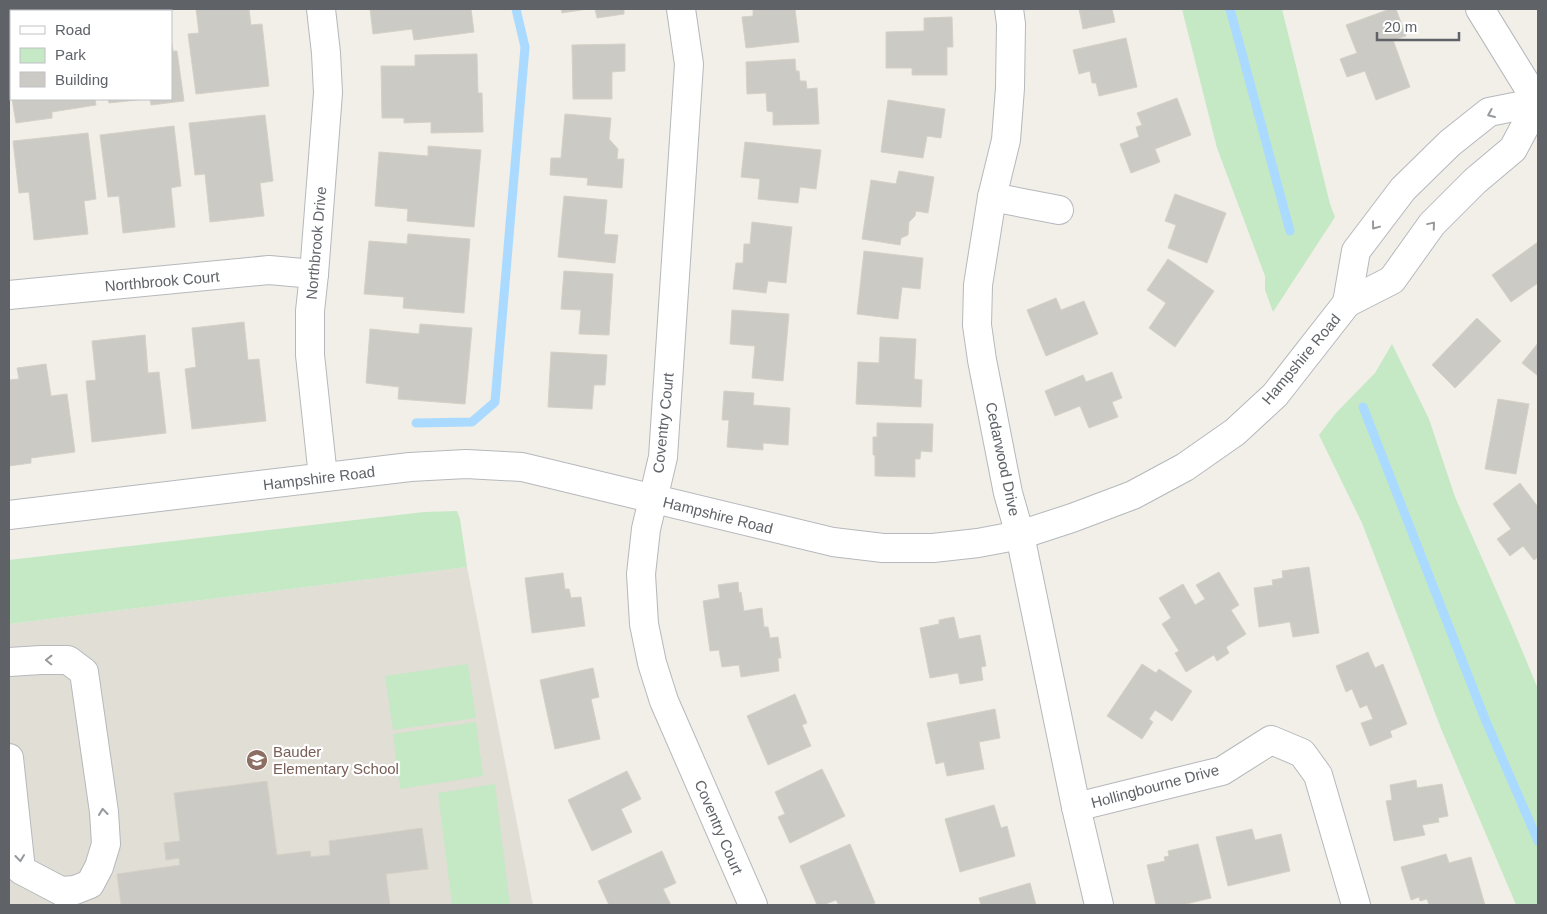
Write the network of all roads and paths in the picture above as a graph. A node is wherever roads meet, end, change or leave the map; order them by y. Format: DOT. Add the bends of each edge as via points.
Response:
graph roads {
  1 [pos="321,9"];
  2 [pos="681,9"];
  3 [pos="1010,9"];
  4 [pos="1480,9"];
  5 [pos="1538,102"];
  6 [pos="992,197"];
  7 [pos="1059,210"];
  8 [pos="314,274"];
  9 [pos="9,295"];
  10 [pos="1347,303"];
  11 [pos="323,477"];
  12 [pos="654,498"];
  13 [pos="9,515"];
  14 [pos="1020,535"];
  15 [pos="9,662"];
  16 [pos="9,758"];
  17 [pos="1076,807"];
  18 [pos="753,905"];
  19 [pos="1099,905"];
  20 [pos="1356,905"];
  1 -- 8 [label="street, Northbrook Drive" via="328,93"];
  2 -- 12 [label="street, Coventry Court" via="689,64 663,457"];
  3 -- 6 [label="street, Cedarwood Drive" via="1006,140"];
  4 -- 5 [label="street"];
  10 -- 5 [label="street, Hampshire Road, one-way" via="1392,280 1432,224 1475,180 1513,150"];
  5 -- 10 [label="street, Hampshire Road, one-way" via="1490,112 1450,143 1403,189 1356,251"];
  6 -- 7 [label="street"];
  6 -- 14 [label="street, Cedarwood Drive" via="978,285 977,326 1008,493"];
  8 -- 9 [label="street, Northbrook Court" via="269,270"];
  8 -- 11 [label="street, Northbrook Drive" via="310,354"];
  10 -- 14 [label="street, Hampshire Road" via="1275,395 1235,432 1185,467 1133,495"];
  11 -- 12 [label="street, Hampshire Road" via="419,466 522,467"];
  11 -- 13 [label="street, Hampshire Road"];
  12 -- 14 [label="street, Hampshire Road" via="833,542 883,548 942,547"];
  12 -- 18 [label="street, Coventry Court" via="646,529 642,574 644,624 652,663 664,701"];
  14 -- 17 [label="street, Cedarwood Drive"];
  16 -- 15 [label="street, one-way" via="21,870 60,891 90,884 106,844 84,672 68,660"];
  17 -- 19 [label="street, Cedarwood Drive"];
  17 -- 20 [label="street, Hollingbourne Drive" via="1222,770 1271,740 1302,753 1318,775"];
}
